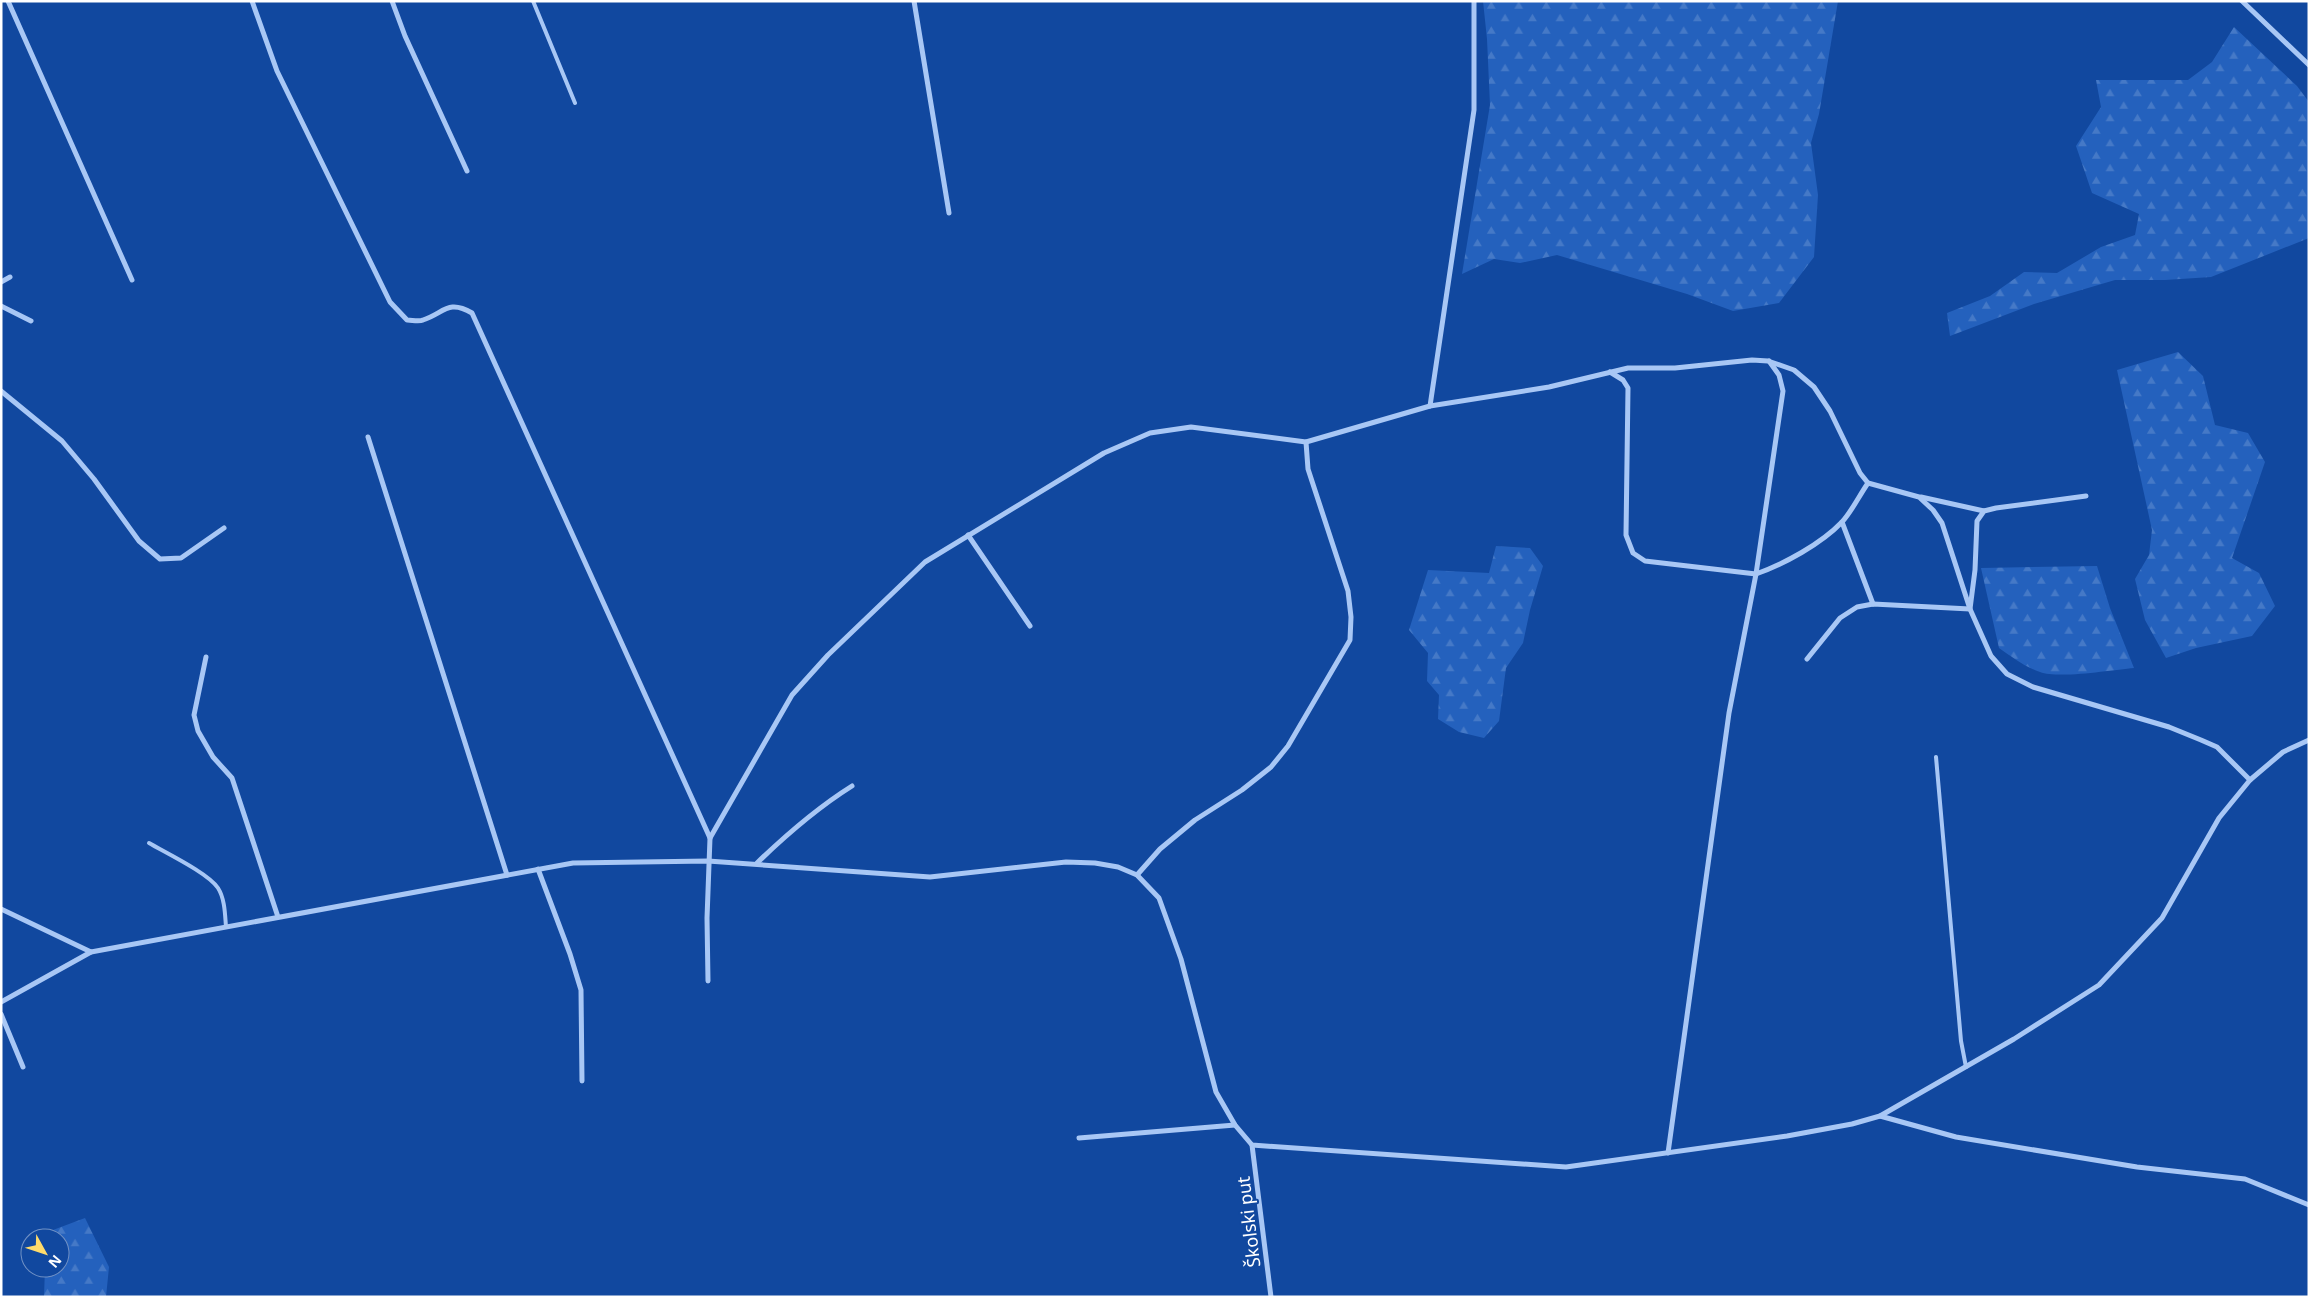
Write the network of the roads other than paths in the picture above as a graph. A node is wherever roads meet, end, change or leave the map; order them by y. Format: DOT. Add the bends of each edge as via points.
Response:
graph roads {
  1 [pos="8,1"];
  2 [pos="252,1"];
  3 [pos="392,1"];
  4 [pos="533,1"];
  5 [pos="914,1"];
  6 [pos="1474,1"];
  7 [pos="2242,1"];
  8 [pos="2309,65"];
  9 [pos="575,103"];
  10 [pos="467,170"];
  11 [pos="949,213"];
  12 [pos="10,276"];
  13 [pos="132,280"];
  14 [pos="1,282"];
  15 [pos="1,306"];
  16 [pos="32,321"];
  17 [pos="1768,360"];
  18 [pos="1610,372"];
  19 [pos="1,391"];
  20 [pos="1430,406"];
  21 [pos="368,437"];
  22 [pos="1306,442"];
  23 [pos="1868,483"];
  24 [pos="2086,496"];
  25 [pos="1919,497"];
  26 [pos="1984,511"];
  27 [pos="1842,522"];
  28 [pos="224,528"];
  29 [pos="968,535"];
  30 [pos="1756,574"];
  31 [pos="1874,604"];
  32 [pos="1970,610"];
  33 [pos="1030,626"];
  34 [pos="206,657"];
  35 [pos="1807,660"];
  36 [pos="2309,740"];
  37 [pos="1936,757"];
  38 [pos="2250,780"];
  39 [pos="852,786"];
  40 [pos="710,838"];
  41 [pos="149,843"];
  42 [pos="708,861"];
  43 [pos="757,863"];
  44 [pos="538,869"];
  45 [pos="507,875"];
  46 [pos="1137,875"];
  47 [pos="1,909"];
  48 [pos="278,917"];
  49 [pos="226,927"];
  50 [pos="91,952"];
  51 [pos="708,981"];
  52 [pos="1,1002"];
  53 [pos="1,1014"];
  54 [pos="23,1067"];
  55 [pos="1966,1067"];
  56 [pos="582,1081"];
  57 [pos="1880,1116"];
  58 [pos="1235,1125"];
  59 [pos="1079,1138"];
  60 [pos="1252,1144"];
  61 [pos="1668,1152"];
  62 [pos="2309,1205"];
  63 [pos="1271,1297"];
  1 -- 13 [label="street"];
  2 -- 40 [label="street" via="277,71 390,302 407,320 422,321 446,307 462,308 472,314"];
  3 -- 10 [label="street" via="404,36"];
  4 -- 9 [label="lane"];
  5 -- 11 [label="street"];
  6 -- 20 [label="street" via="1474,110"];
  7 -- 8 [label="street"];
  12 -- 14 [label="street"];
  15 -- 16 [label="street"];
  17 -- 18 [label="street" via="1675,368 1628,368"];
  17 -- 23 [label="street" via="1794,370 1814,387 1830,410"];
  17 -- 30 [label="street" via="1779,375 1783,391"];
  18 -- 20 [label="street" via="1540,388"];
  18 -- 30 [label="street" via="1623,380 1629,395 1626,535 1633,553 1645,561"];
  19 -- 28 [label="street" via="62,441 94,478 139,541 160,559 181,558"];
  20 -- 22 [label="street"];
  21 -- 45 [label="street"];
  22 -- 29 [label="street" via="1191,427 1150,433 1104,453"];
  22 -- 46 [label="street" via="1308,469 1348,591 1350,640 1288,746 1271,767 1195,820 1160,849"];
  23 -- 25 [label="street"];
  23 -- 27 [label="street"];
  24 -- 26 [label="street"];
  25 -- 26 [label="street"];
  25 -- 32 [label="street" via="1942,523"];
  26 -- 32 [label="street" via="1976,527"];
  27 -- 30 [label="street" via="1811,546"];
  27 -- 31 [label="street"];
  29 -- 33 [label="street"];
  29 -- 40 [label="street" via="925,562 828,654 792,695"];
  30 -- 61 [label="street" via="1729,713"];
  31 -- 32 [label="street"];
  31 -- 35 [label="street" via="1857,607 1840,618"];
  32 -- 38 [label="street" via="1991,656 2007,674 2033,687 2169,727 2201,740 2217,747"];
  34 -- 48 [label="street" via="194,715 198,731 213,757 232,778"];
  36 -- 38 [label="street" via="2283,752"];
  37 -- 55 [label="lane"];
  38 -- 55 [label="street" via="2219,818 2162,918 2099,985"];
  39 -- 43 [label="street" via="798,826"];
  40 -- 42 [label="street"];
  41 -- 49 [label="lane" via="218,888"];
  42 -- 43 [label="street"];
  42 -- 44 [label="street" via="573,863"];
  42 -- 51 [label="street"];
  43 -- 46 [label="street" via="930,877 1066,862 1118,867"];
  44 -- 45 [label="street"];
  44 -- 56 [label="street" via="581,990"];
  45 -- 48 [label="street"];
  46 -- 58 [label="street" via="1159,898 1170,924 1216,1092"];
  47 -- 50 [label="street"];
  48 -- 49 [label="street"];
  49 -- 50 [label="street"];
  50 -- 52 [label="street"];
  53 -- 54 [label="street"];
  55 -- 57 [label="street"];
  57 -- 61 [label="street" via="1787,1136"];
  57 -- 62 [label="street" via="1956,1138 2137,1168 2244,1178"];
  58 -- 59 [label="street"];
  58 -- 60 [label="street"];
  60 -- 61 [label="street" via="1566,1167"];
  60 -- 63 [label="street, Školski put"];
}
